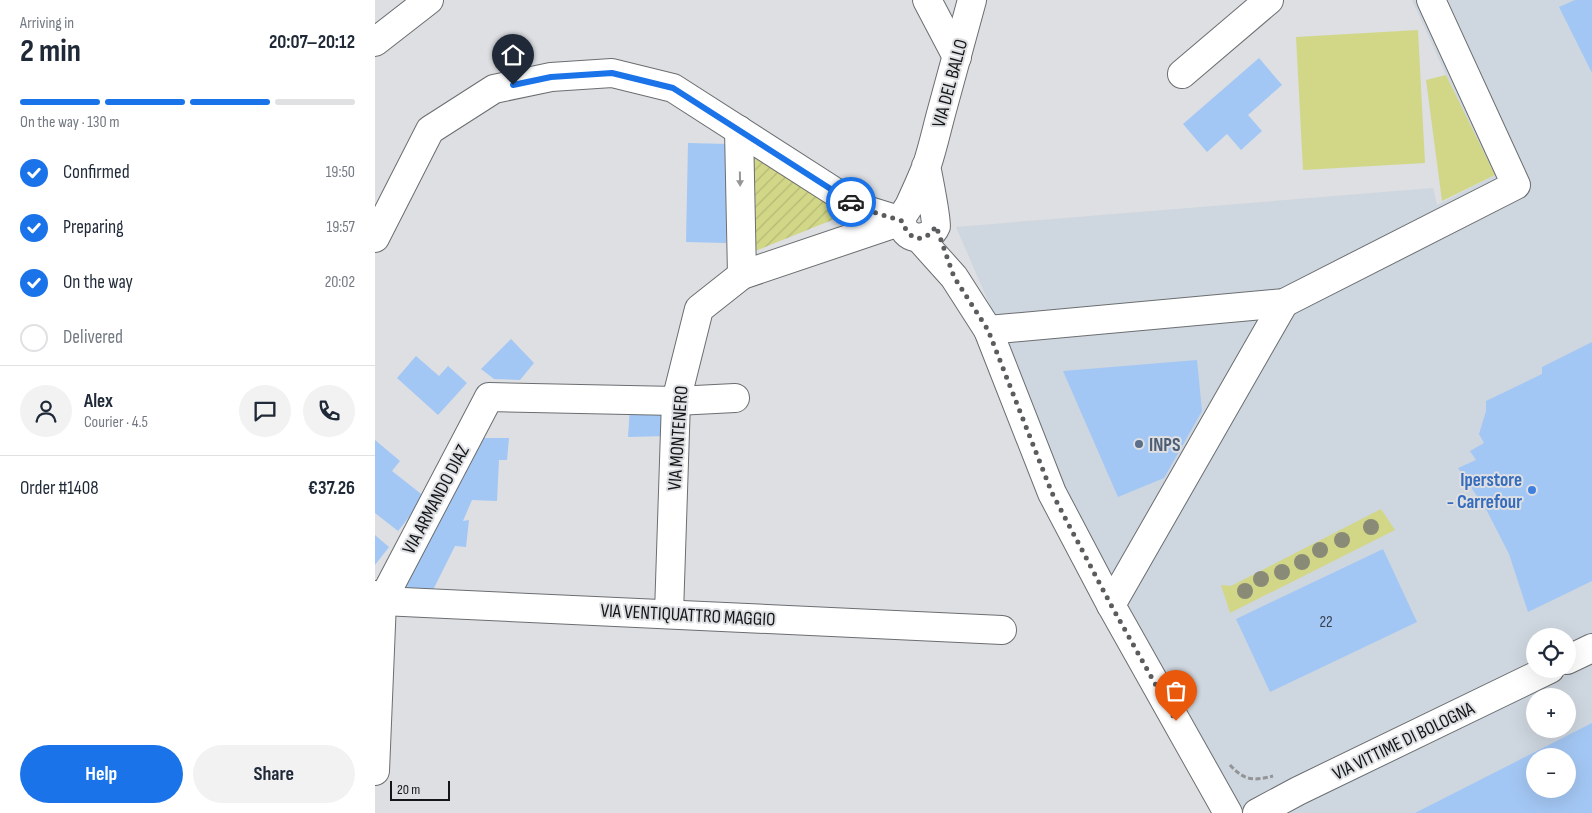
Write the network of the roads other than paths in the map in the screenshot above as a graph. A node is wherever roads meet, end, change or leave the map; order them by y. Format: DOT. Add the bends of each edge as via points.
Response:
graph roads {
  1 [pos="429,0"];
  2 [pos="927,0"];
  3 [pos="972,0"];
  4 [pos="1269,0"];
  5 [pos="1431,0"];
  6 [pos="375,42"];
  7 [pos="957,57"];
  8 [pos="1182,74"];
  9 [pos="739,130"];
  10 [pos="920,221"];
  11 [pos="375,238"];
  12 [pos="742,275"];
  13 [pos="1284,303"];
  14 [pos="988,330"];
  15 [pos="735,398"];
  16 [pos="676,401"];
  17 [pos="379,598"];
  18 [pos="1111,605"];
  19 [pos="669,613"];
  20 [pos="1002,630"];
  21 [pos="1592,648"];
  22 [pos="1576,656"];
  23 [pos="1531,678"];
  24 [pos="375,771"];
  25 [pos="1228,813"];
  26 [pos="1257,813"];
  1 -- 6 [label="street"];
  2 -- 7 [label="street"];
  3 -- 7 [label="street, VIA DEL BALLO"];
  4 -- 8 [label="street"];
  5 -- 13 [label="street" via="1516,185"];
  7 -- 10 [label="street, VIA DEL BALLO" via="926,166"];
  9 -- 10 [label="street" via="860,208"];
  9 -- 11 [label="street" via="673,88 612,73 551,77 495,89 430,130"];
  9 -- 12 [label="street, one-way"];
  10 -- 12 [label="street, VIA MONTENERO"];
  10 -- 14 [label="street"];
  12 -- 16 [label="street, VIA MONTENERO" via="699,309"];
  13 -- 14 [label="street"];
  13 -- 18 [label="street"];
  14 -- 18 [label="street" via="1052,493"];
  15 -- 16 [label="street"];
  16 -- 17 [label="street, VIA ARMANDO DIAZ" via="489,397"];
  16 -- 19 [label="street, VIA MONTENERO"];
  17 -- 19 [label="street, VIA VENTIQUATTRO MAGGIO"];
  17 -- 24 [label="street"];
  18 -- 25 [label="street"];
  19 -- 20 [label="street, VIA VENTIQUATTRO MAGGIO"];
  21 -- 22 [label="street"];
  23 -- 26 [label="street, VIA VITTIME DI BOLOGNA"];
}
